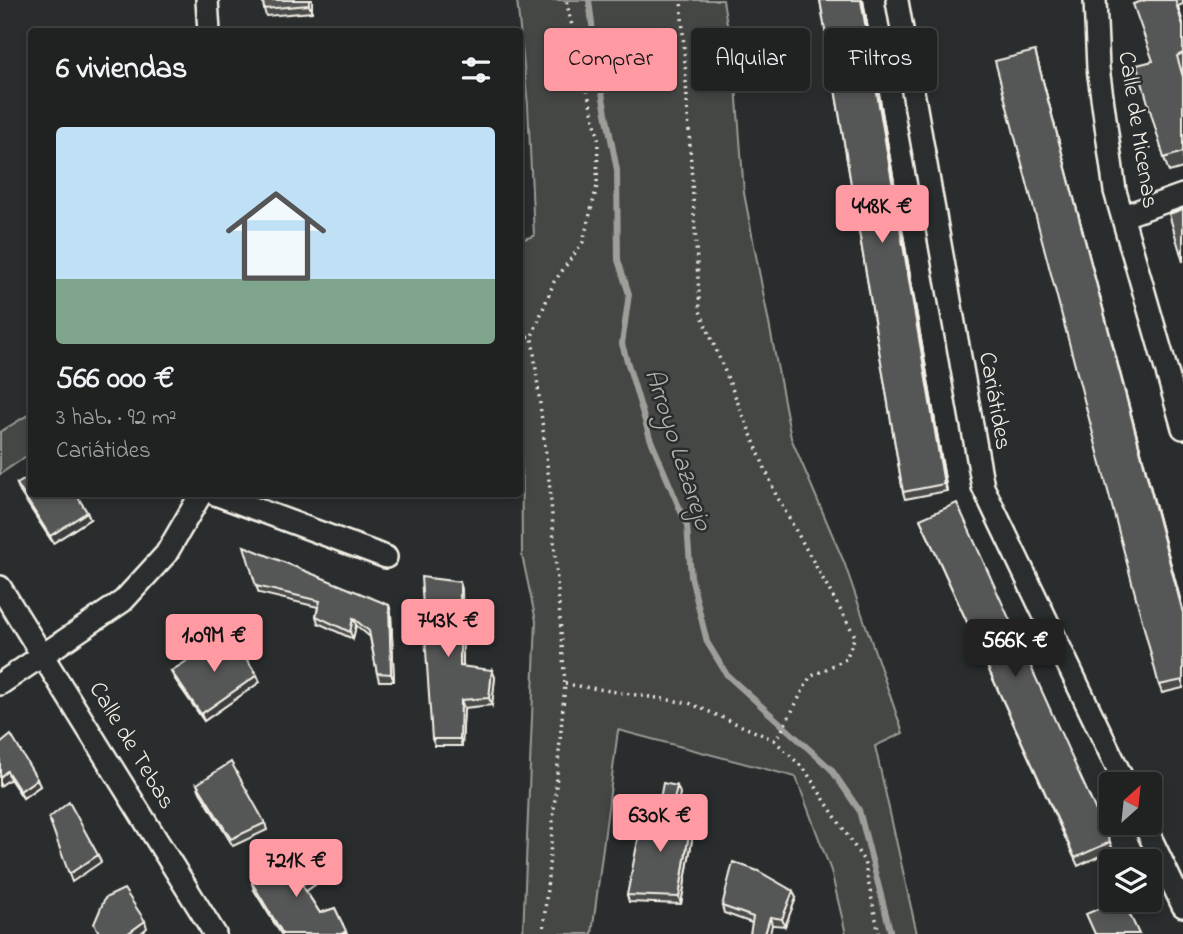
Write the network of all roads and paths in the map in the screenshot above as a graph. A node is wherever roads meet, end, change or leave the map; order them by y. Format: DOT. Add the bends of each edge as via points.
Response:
graph roads {
  1 [pos="207,0"];
  2 [pos="566,0"];
  3 [pos="681,0"];
  4 [pos="1095,0"];
  5 [pos="897,1"];
  6 [pos="209,28"];
  7 [pos="1183,195"];
  8 [pos="1124,216"];
  9 [pos="532,336"];
  10 [pos="523,337"];
  11 [pos="1183,428"];
  12 [pos="199,497"];
  13 [pos="223,497"];
  14 [pos="386,557"];
  15 [pos="0,587"];
  16 [pos="45,655"];
  17 [pos="0,684"];
  18 [pos="565,684"];
  19 [pos="774,740"];
  20 [pos="1119,772"];
  21 [pos="1149,835"];
  22 [pos="1183,905"];
  23 [pos="215,934"];
  24 [pos="542,934"];
  25 [pos="879,934"];
  1 -- 6 [label="street"];
  2 -- 9 [label="path" via="598,137 597,186 583,242 554,282"];
  3 -- 19 [label="path" via="700,310 776,495 855,636 846,659 810,677"];
  4 -- 8 [label="street, Calle de Micenas" via="1098,68 1115,191"];
  5 -- 20 [label="street, Cariátides" via="983,488"];
  7 -- 8 [label="street"];
  8 -- 11 [label="street, Calle de Micenas"];
  9 -- 10 [label="path"];
  9 -- 18 [label="path"];
  12 -- 16 [label="street" via="166,554 123,601"];
  13 -- 14 [label="street"];
  15 -- 16 [label="street, Calle de Tebas"];
  16 -- 17 [label="street"];
  16 -- 23 [label="street, Calle de Tebas"];
  18 -- 19 [label="path" via="689,703"];
  18 -- 24 [label="path"];
  19 -- 25 [label="path" via="805,770 864,861"];
  21 -- 22 [label="street"];
}
